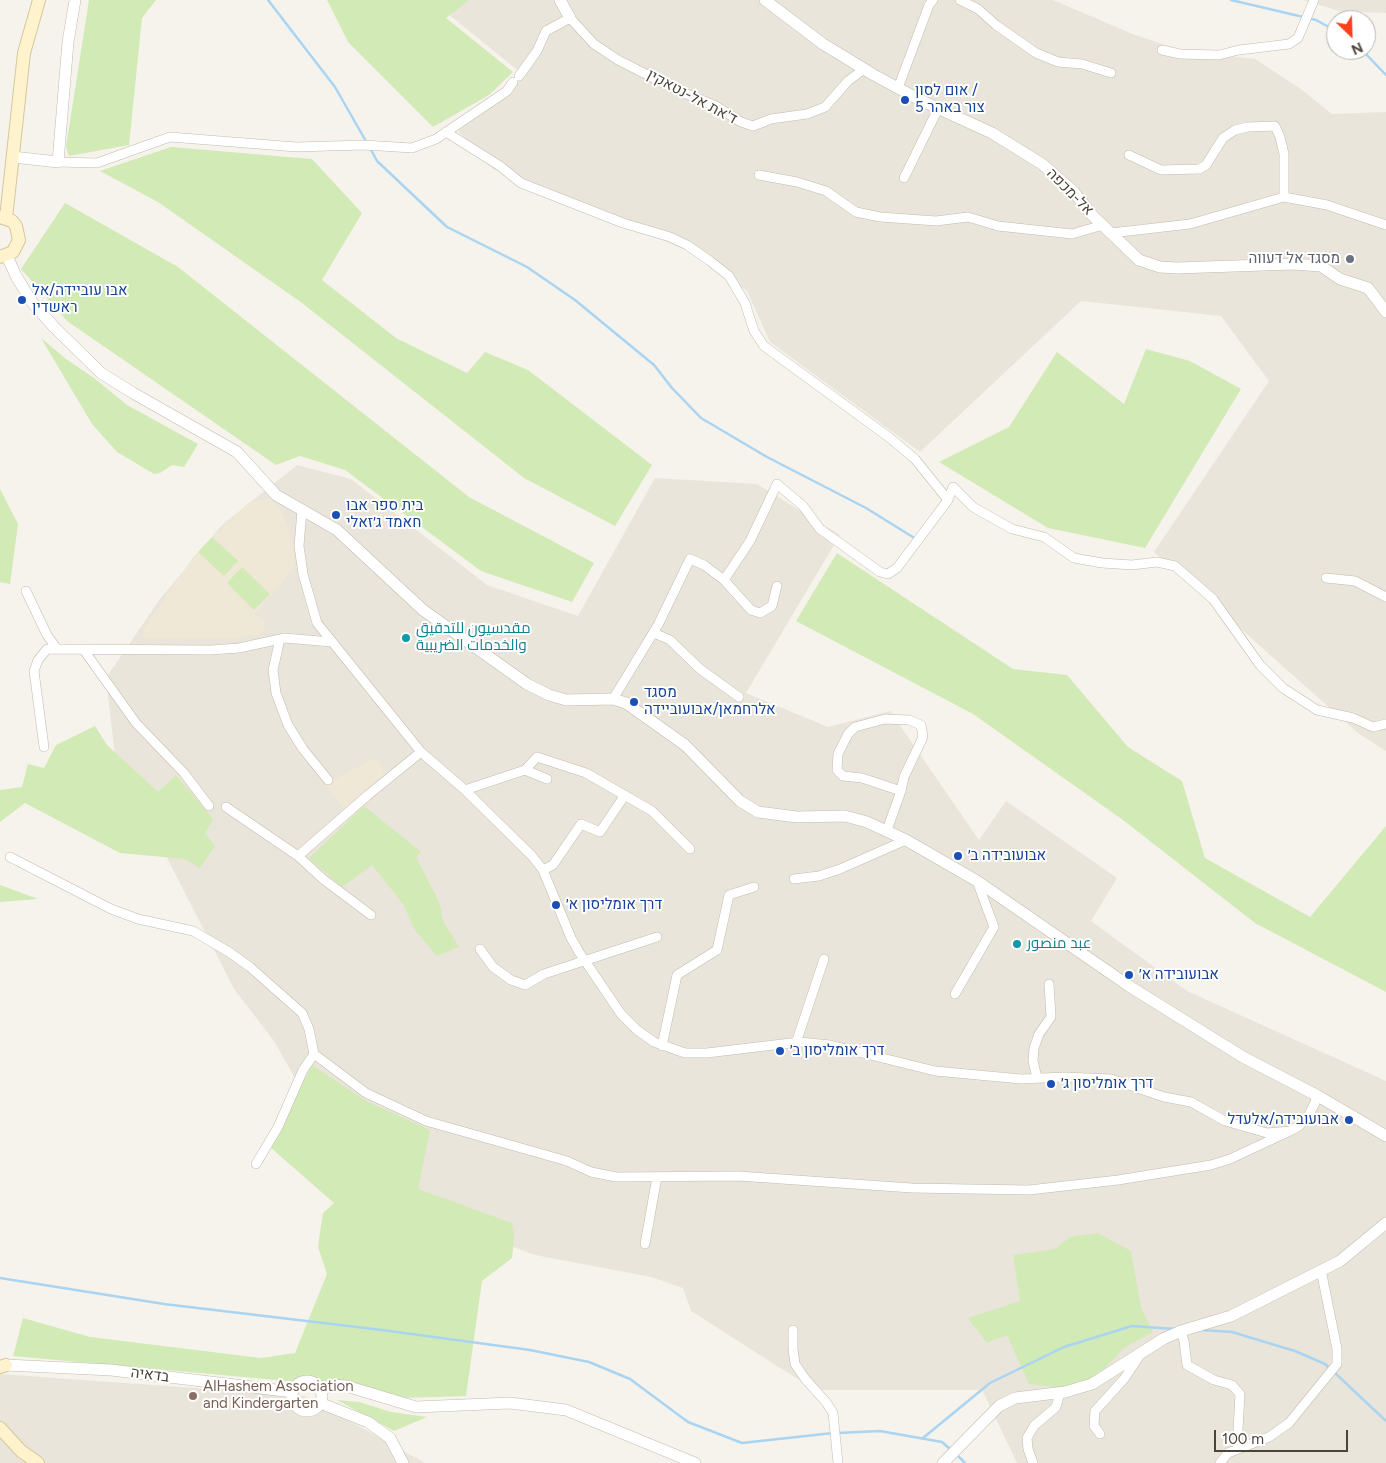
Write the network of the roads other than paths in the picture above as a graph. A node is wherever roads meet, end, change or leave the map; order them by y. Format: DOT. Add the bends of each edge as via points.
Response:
graph roads {
  1 [pos="39,0"];
  2 [pos="75,0"];
  3 [pos="560,0"];
  4 [pos="765,0"];
  5 [pos="933,0"];
  6 [pos="960,0"];
  7 [pos="1314,0"];
  8 [pos="570,18"];
  9 [pos="1162,50"];
  10 [pos="864,69"];
  11 [pos="1111,73"];
  12 [pos="898,88"];
  13 [pos="939,108"];
  14 [pos="446,132"];
  15 [pos="1129,155"];
  16 [pos="12,158"];
  17 [pos="58,162"];
  18 [pos="759,175"];
  19 [pos="904,178"];
  20 [pos="1284,197"];
  21 [pos="3,217"];
  22 [pos="1103,225"];
  23 [pos="1386,225"];
  24 [pos="1112,233"];
  25 [pos="3,256"];
  26 [pos="1386,312"];
  27 [pos="948,500"];
  28 [pos="302,510"];
  29 [pos="1326,578"];
  30 [pos="724,580"];
  31 [pos="777,586"];
  32 [pos="26,592"];
  33 [pos="1386,597"];
  34 [pos="654,633"];
  35 [pos="280,638"];
  36 [pos="331,642"];
  37 [pos="57,649"];
  38 [pos="83,649"];
  39 [pos="739,697"];
  40 [pos="613,699"];
  41 [pos="1386,724"];
  42 [pos="44,747"];
  43 [pos="422,752"];
  44 [pos="525,770"];
  45 [pos="547,779"];
  46 [pos="328,780"];
  47 [pos="465,790"];
  48 [pos="900,791"];
  49 [pos="625,795"];
  50 [pos="209,806"];
  51 [pos="226,807"];
  52 [pos="887,830"];
  53 [pos="906,840"];
  54 [pos="690,849"];
  55 [pos="298,856"];
  56 [pos="10,857"];
  57 [pos="544,870"];
  58 [pos="794,878"];
  59 [pos="976,881"];
  60 [pos="754,887"];
  61 [pos="371,915"];
  62 [pos="658,937"];
  63 [pos="480,949"];
  64 [pos="824,959"];
  65 [pos="586,961"];
  66 [pos="1049,984"];
  67 [pos="954,994"];
  68 [pos="796,1043"];
  69 [pos="662,1046"];
  70 [pos="314,1054"];
  71 [pos="1037,1078"];
  72 [pos="1318,1096"];
  73 [pos="1290,1131"];
  74 [pos="1386,1136"];
  75 [pos="256,1164"];
  76 [pos="657,1177"];
  77 [pos="1386,1223"];
  78 [pos="645,1244"];
  79 [pos="1321,1270"];
  80 [pos="793,1330"];
  81 [pos="1181,1331"];
  82 [pos="1142,1353"];
  83 [pos="2,1365"];
  84 [pos="320,1390"];
  85 [pos="293,1392"];
  86 [pos="1060,1393"];
  87 [pos="320,1403"];
  88 [pos="0,1428"];
  89 [pos="1238,1430"];
  90 [pos="1100,1434"];
  91 [pos="38,1463"];
  92 [pos="403,1463"];
  93 [pos="695,1463"];
  94 [pos="838,1463"];
  95 [pos="944,1463"];
  96 [pos="1033,1463"];
  97 [pos="1220,1463"];
  1 -- 16 [label="main road" via="28,34"];
  2 -- 17 [label="street" via="68,42"];
  3 -- 8 [label="street, ד'את אל-נטאקין"];
  4 -- 10 [label="street, אל-מכפה" via="822,44"];
  5 -- 12 [label="street"];
  6 -- 11 [label="street" via="978,9 996,26 1036,53 1058,62 1082,64"];
  7 -- 9 [label="street" via="1298,38 1289,44 1219,55"];
  8 -- 10 [label="street, ד'את אל-נטאקין" via="594,44 618,60 753,126 825,107 848,81"];
  8 -- 14 [label="street" via="546,31 537,51 506,91"];
  10 -- 12 [label="street, אל-מכפה"];
  12 -- 13 [label="street, אל-מכפה"];
  13 -- 19 [label="street"];
  13 -- 22 [label="street, אל-מכפה" via="992,133 1042,164 1073,191"];
  14 -- 17 [label="street" via="412,148 364,145 296,147 170,137 97,163"];
  14 -- 27 [label="street" via="521,183 623,224 670,237 710,261 729,276 764,346 890,438 915,459"];
  15 -- 20 [label="street" via="1161,170 1199,169 1206,166 1223,138 1235,130 1275,126 1284,154"];
  16 -- 17 [label="street"];
  16 -- 21 [label="main road"];
  18 -- 22 [label="street" via="826,191 856,212 880,217 936,221 968,217 998,226 1072,234"];
  20 -- 23 [label="street" via="1327,205"];
  20 -- 24 [label="street" via="1190,224"];
  21 -- 25 [label="main road" via="16,226 19,233 17,246"];
  22 -- 24 [label="street, אל-מכפה"];
  24 -- 26 [label="street, אל-מכפה" via="1139,260 1160,267 1321,266 1340,279 1368,288"];
  25 -- 28 [label="street" via="32,302 101,372 237,452 276,495"];
  27 -- 30 [label="street" via="897,568 888,574 880,572 820,529 803,506 777,484 750,541"];
  27 -- 41 [label="street" via="953,487 973,507 1012,529 1044,538 1074,558 1102,564 1157,562 1175,566 1213,599 1260,665 1283,688 1317,710 1353,718 1373,727"];
  28 -- 36 [label="street" via="299,546 303,574 317,623"];
  28 -- 40 [label="street" via="337,530 402,594 527,684 566,700"];
  29 -- 33 [label="street" via="1355,581"];
  30 -- 31 [label="street" via="751,610 760,613 772,606"];
  30 -- 34 [label="street" via="690,558"];
  32 -- 37 [label="street"];
  34 -- 39 [label="street" via="670,640"];
  34 -- 40 [label="street"];
  35 -- 36 [label="street"];
  35 -- 38 [label="street" via="239,648 211,650"];
  35 -- 46 [label="street" via="274,670 276,693 288,725"];
  36 -- 43 [label="street"];
  37 -- 38 [label="street"];
  37 -- 42 [label="street" via="47,649 42,653 34,671"];
  38 -- 50 [label="street" via="136,722 184,773"];
  40 -- 52 [label="street" via="626,703 685,746 740,801 758,812 796,818 845,816"];
  43 -- 47 [label="street"];
  43 -- 55 [label="street"];
  44 -- 45 [label="street"];
  44 -- 47 [label="street"];
  44 -- 49 [label="street" via="537,757 586,773"];
  47 -- 57 [label="street"];
  48 -- 48 [label="street" via="923,737 921,724 884,719 855,727 838,754 838,773"];
  48 -- 52 [label="street"];
  49 -- 54 [label="street" via="652,811"];
  49 -- 57 [label="street" via="600,832 581,824 552,865"];
  51 -- 55 [label="street"];
  52 -- 53 [label="street"];
  53 -- 58 [label="street" via="840,870"];
  53 -- 59 [label="street"];
  55 -- 61 [label="street"];
  56 -- 70 [label="street" via="111,909 138,919 194,931 212,941 250,966 302,1013"];
  57 -- 65 [label="street" via="571,938"];
  59 -- 67 [label="street" via="994,926"];
  59 -- 72 [label="street" via="1129,986 1243,1057"];
  60 -- 69 [label="street" via="730,895 717,950 677,975"];
  62 -- 65 [label="street"];
  63 -- 65 [label="street" via="493,967 511,980 525,985 544,974"];
  64 -- 68 [label="street"];
  65 -- 69 [label="street" via="621,1014 637,1030"];
  66 -- 71 [label="street" via="1051,1017 1034,1048"];
  68 -- 69 [label="street" via="707,1053 685,1053"];
  68 -- 71 [label="street" via="830,1045 935,1071"];
  70 -- 75 [label="street"];
  70 -- 76 [label="street" via="366,1093 426,1120 567,1161 590,1172 616,1177"];
  71 -- 73 [label="street" via="1111,1079 1164,1097 1191,1102 1244,1128 1267,1133"];
  72 -- 73 [label="street" via="1308,1116"];
  72 -- 74 [label="street"];
  73 -- 76 [label="street" via="1211,1165 1029,1190 912,1188 738,1176"];
  76 -- 78 [label="street"];
  77 -- 79 [label="street" via="1340,1261"];
  79 -- 81 [label="street" via="1231,1316"];
  79 -- 97 [label="street" via="1337,1349 1337,1364 1289,1422 1269,1436 1228,1453"];
  80 -- 94 [label="street" via="795,1364 833,1413"];
  81 -- 82 [label="street"];
  81 -- 89 [label="street" via="1187,1365 1214,1380 1232,1385 1240,1394"];
  82 -- 86 [label="street" via="1092,1384"];
  82 -- 90 [label="street" via="1095,1411 1094,1426"];
  83 -- 85 [label="street, בדאיה" via="111,1370"];
  84 -- 85 [label="street" via="313,1383 306,1382"];
  84 -- 87 [label="street"];
  84 -- 93 [label="street" via="333,1385 346,1386 416,1407 510,1404 566,1410"];
  85 -- 87 [label="street" via="293,1402 303,1410 312,1410"];
  86 -- 95 [label="street" via="1015,1398 999,1406"];
  86 -- 96 [label="street" via="1056,1407 1034,1426 1028,1438"];
  87 -- 92 [label="street" via="368,1422 390,1438"];
  88 -- 91 [label="main road" via="21,1451"];
}
